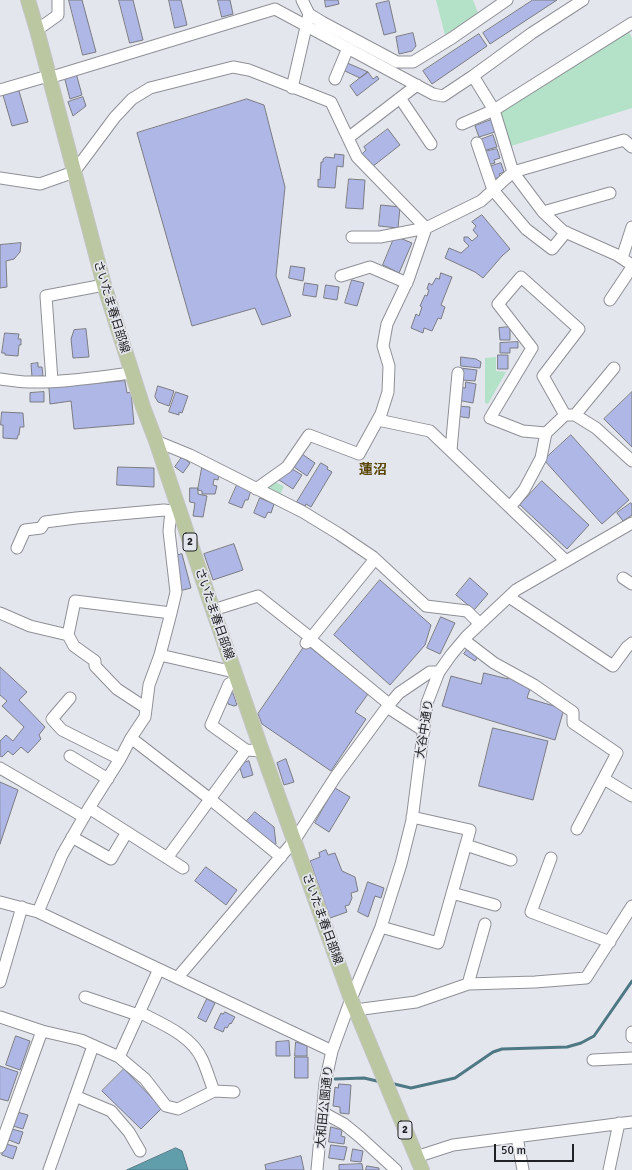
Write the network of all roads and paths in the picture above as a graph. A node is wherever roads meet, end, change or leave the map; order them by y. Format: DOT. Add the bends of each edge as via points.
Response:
graph roads {
  1 [pos="28,0"];
  2 [pos="58,0"];
  3 [pos="302,0"];
  4 [pos="507,0"];
  5 [pos="583,0"];
  6 [pos="308,20"];
  7 [pos="632,23"];
  8 [pos="37,30"];
  9 [pos="348,48"];
  10 [pos="48,76"];
  11 [pos="473,76"];
  12 [pos="335,79"];
  13 [pos="417,85"];
  14 [pos="292,88"];
  15 [pos="0,90"];
  16 [pos="400,98"];
  17 [pos="494,110"];
  18 [pos="462,124"];
  19 [pos="348,138"];
  20 [pos="477,143"];
  21 [pos="431,144"];
  22 [pos="632,147"];
  23 [pos="74,172"];
  24 [pos="513,172"];
  25 [pos="0,178"];
  26 [pos="493,190"];
  27 [pos="610,194"];
  28 [pos="543,212"];
  29 [pos="632,227"];
  30 [pos="426,228"];
  31 [pos="566,232"];
  32 [pos="352,238"];
  33 [pos="622,258"];
  34 [pos="632,266"];
  35 [pos="340,276"];
  36 [pos="407,284"];
  37 [pos="104,285"];
  38 [pos="610,300"];
  39 [pos="614,368"];
  40 [pos="132,373"];
  41 [pos="458,373"];
  42 [pos="0,379"];
  43 [pos="52,381"];
  44 [pos="570,415"];
  45 [pos="378,420"];
  46 [pos="546,433"];
  47 [pos="156,441"];
  48 [pos="451,450"];
  49 [pos="632,461"];
  50 [pos="256,489"];
  51 [pos="510,507"];
  52 [pos="175,510"];
  53 [pos="632,523"];
  54 [pos="17,548"];
  55 [pos="375,559"];
  56 [pos="566,561"];
  57 [pos="509,597"];
  58 [pos="213,610"];
  59 [pos="0,613"];
  60 [pos="171,613"];
  61 [pos="480,624"];
  62 [pos="68,635"];
  63 [pos="464,640"];
  64 [pos="306,643"];
  65 [pos="632,643"];
  66 [pos="160,655"];
  67 [pos="439,672"];
  68 [pos="236,676"];
  69 [pos="70,698"];
  70 [pos="388,706"];
  71 [pos="146,708"];
  72 [pos="424,731"];
  73 [pos="131,738"];
  74 [pos="246,750"];
  75 [pos="262,751"];
  76 [pos="70,756"];
  77 [pos="120,759"];
  78 [pos="0,768"];
  79 [pos="108,779"];
  80 [pos="604,779"];
  81 [pos="632,796"];
  82 [pos="210,799"];
  83 [pos="86,812"];
  84 [pos="412,817"];
  85 [pos="577,829"];
  86 [pos="127,832"];
  87 [pos="72,837"];
  88 [pos="294,841"];
  89 [pos="466,845"];
  90 [pos="282,857"];
  91 [pos="167,858"];
  92 [pos="551,858"];
  93 [pos="511,860"];
  94 [pos="183,868"];
  95 [pos="452,893"];
  96 [pos="0,902"];
  97 [pos="495,905"];
  98 [pos="632,906"];
  99 [pos="22,907"];
  100 [pos="38,912"];
  101 [pos="485,924"];
  102 [pos="381,927"];
  103 [pos="610,942"];
  104 [pos="159,969"];
  105 [pos="178,978"];
  106 [pos="0,982"];
  107 [pos="468,984"];
  108 [pos="85,997"];
  109 [pos="353,1005"];
  110 [pos="138,1014"];
  111 [pos="0,1017"];
  112 [pos="42,1031"];
  113 [pos="632,1032"];
  114 [pos="632,1037"];
  115 [pos="93,1046"];
  116 [pos="332,1051"];
  117 [pos="119,1057"];
  118 [pos="632,1058"];
  119 [pos="593,1060"];
  120 [pos="214,1091"];
  121 [pos="234,1092"];
  122 [pos="75,1096"];
  123 [pos="322,1112"];
  124 [pos="632,1122"];
  125 [pos="619,1123"];
  126 [pos="517,1137"];
  127 [pos="0,1147"];
  128 [pos="140,1150"];
  129 [pos="416,1157"];
  130 [pos="49,1170"];
  131 [pos="317,1170"];
  132 [pos="396,1170"];
  133 [pos="422,1170"];
  134 [pos="523,1170"];
  135 [pos="609,1170"];
  1 -- 8 [label="main road, さいたま春日部線 / 2"];
  2 -- 8 [label="street" via="58,15"];
  3 -- 6 [label="street"];
  4 -- 6 [label="street" via="413,62 397,62"];
  5 -- 11 [label="street"];
  6 -- 9 [label="street"];
  6 -- 10 [label="street" via="275,8 55,76"];
  6 -- 14 [label="street"];
  7 -- 17 [label="street"];
  8 -- 10 [label="main road, さいたま春日部線 / 2"];
  9 -- 12 [label="street"];
  9 -- 13 [label="street"];
  10 -- 15 [label="street"];
  10 -- 23 [label="main road, さいたま春日部線 / 2"];
  11 -- 13 [label="street" via="444,96 433,94"];
  11 -- 17 [label="street"];
  13 -- 16 [label="street"];
  14 -- 19 [label="street" via="331,102"];
  14 -- 23 [label="street" via="249,70 233,67 150,88 132,99 115,117"];
  16 -- 19 [label="street"];
  16 -- 21 [label="street"];
  17 -- 18 [label="street"];
  17 -- 24 [label="street"];
  19 -- 30 [label="street" via="357,157"];
  20 -- 26 [label="street"];
  22 -- 24 [label="street" via="624,140"];
  23 -- 25 [label="street" via="40,184"];
  23 -- 37 [label="main road, さいたま春日部線 / 2"];
  24 -- 26 [label="street"];
  24 -- 28 [label="street"];
  26 -- 30 [label="street" via="482,201"];
  26 -- 31 [label="street" via="526,229 552,249"];
  27 -- 28 [label="street"];
  28 -- 31 [label="street"];
  29 -- 33 [label="street"];
  30 -- 32 [label="street" via="380,237"];
  30 -- 36 [label="street"];
  31 -- 33 [label="street"];
  33 -- 34 [label="street"];
  34 -- 38 [label="street"];
  35 -- 36 [label="street" via="370,267"];
  36 -- 45 [label="street" via="387,324 383,346 389,366 388,392"];
  37 -- 40 [label="main road, さいたま春日部線 / 2"];
  37 -- 43 [label="street" via="46,296"];
  39 -- 44 [label="street"];
  40 -- 43 [label="street"];
  40 -- 47 [label="main road, さいたま春日部線 / 2"];
  41 -- 48 [label="street"];
  42 -- 43 [label="street"];
  44 -- 46 [label="street"];
  44 -- 46 [label="street" via="543,376 579,329 522,278 498,304 532,348 490,418 523,431"];
  44 -- 49 [label="street" via="596,428"];
  45 -- 48 [label="street" via="430,431"];
  45 -- 50 [label="street" via="359,454 309,435 287,467"];
  46 -- 51 [label="street" via="541,458 524,490"];
  47 -- 50 [label="street" via="190,455"];
  47 -- 52 [label="main road, さいたま春日部線 / 2"];
  48 -- 51 [label="street"];
  50 -- 55 [label="street" via="303,512"];
  51 -- 56 [label="street"];
  52 -- 54 [label="street" via="45,522 41,528 25,530"];
  52 -- 58 [label="main road, さいたま春日部線 / 2"];
  52 -- 60 [label="street" via="170,531 176,592"];
  53 -- 56 [label="street, 大谷中通り"];
  55 -- 58 [label="street" via="311,638 258,596"];
  55 -- 61 [label="street" via="426,606 467,610"];
  56 -- 57 [label="street, 大谷中通り" via="516,590"];
  57 -- 61 [label="street, 大谷中通り"];
  57 -- 65 [label="street" via="613,666"];
  58 -- 68 [label="main road, さいたま春日部線 / 2"];
  59 -- 62 [label="street" via="30,626"];
  60 -- 62 [label="street" via="75,601"];
  60 -- 66 [label="street"];
  61 -- 63 [label="street, 大谷中通り"];
  62 -- 71 [label="street" via="74,646 95,661 95,666 117,689"];
  63 -- 67 [label="street, 大谷中通り"];
  63 -- 80 [label="street" via="494,663 534,685 573,712 573,723 617,753"];
  64 -- 70 [label="street" via="310,640"];
  66 -- 68 [label="street"];
  66 -- 71 [label="street" via="149,685"];
  67 -- 70 [label="street" via="430,672 399,692"];
  67 -- 72 [label="street, 大谷中通り" via="428,703"];
  68 -- 74 [label="street" via="229,684 212,725"];
  68 -- 75 [label="main road, さいたま春日部線 / 2"];
  69 -- 77 [label="street" via="52,719 62,730"];
  70 -- 72 [label="street"];
  70 -- 88 [label="street" via="336,776"];
  71 -- 73 [label="street" via="145,717"];
  72 -- 84 [label="street, 大谷中通り"];
  73 -- 77 [label="street"];
  73 -- 82 [label="street"];
  74 -- 75 [label="street"];
  74 -- 82 [label="street"];
  75 -- 88 [label="main road, さいたま春日部線 / 2"];
  76 -- 79 [label="street"];
  77 -- 79 [label="street"];
  78 -- 83 [label="street"];
  79 -- 83 [label="street"];
  80 -- 81 [label="street"];
  80 -- 85 [label="street"];
  82 -- 90 [label="street"];
  82 -- 91 [label="street"];
  83 -- 86 [label="street"];
  83 -- 87 [label="street"];
  84 -- 89 [label="street" via="470,830"];
  84 -- 102 [label="street, 大谷中通り" via="401,864"];
  86 -- 87 [label="street" via="111,859"];
  86 -- 91 [label="street"];
  87 -- 100 [label="street"];
  88 -- 90 [label="street"];
  88 -- 109 [label="main road, さいたま春日部線 / 2"];
  89 -- 93 [label="street"];
  89 -- 95 [label="street"];
  90 -- 105 [label="street"];
  91 -- 94 [label="street"];
  92 -- 103 [label="street" via="531,912"];
  95 -- 97 [label="street"];
  95 -- 102 [label="street" via="438,943"];
  96 -- 99 [label="street"];
  98 -- 103 [label="street"];
  99 -- 100 [label="street"];
  99 -- 106 [label="street"];
  100 -- 104 [label="street"];
  101 -- 107 [label="street"];
  102 -- 109 [label="street, 大谷中通り"];
  103 -- 107 [label="street" via="586,978"];
  104 -- 105 [label="street"];
  104 -- 110 [label="street"];
  105 -- 116 [label="street"];
  107 -- 109 [label="street" via="416,1002"];
  108 -- 110 [label="street"];
  109 -- 116 [label="street, 大和田公園通り"];
  109 -- 129 [label="main road, さいたま春日部線 / 2"];
  110 -- 117 [label="street"];
  110 -- 120 [label="street" via="172,1029 188,1041 202,1058"];
  111 -- 112 [label="street"];
  112 -- 115 [label="street" via="80,1040"];
  112 -- 127 [label="street"];
  113 -- 114 [label="street"];
  115 -- 117 [label="street"];
  115 -- 122 [label="street"];
  116 -- 123 [label="street, 大和田公園通り"];
  117 -- 120 [label="street" via="145,1079 166,1106 178,1109"];
  118 -- 119 [label="street"];
  120 -- 121 [label="street"];
  122 -- 128 [label="street" via="111,1112 129,1132"];
  122 -- 130 [label="street"];
  123 -- 131 [label="street, 大和田公園通り"];
  123 -- 132 [label="street" via="344,1124"];
  124 -- 125 [label="street"];
  125 -- 126 [label="street"];
  125 -- 135 [label="street"];
  126 -- 129 [label="street" via="453,1145"];
  126 -- 134 [label="street"];
  129 -- 133 [label="main road, さいたま春日部線 / 2"];
}
